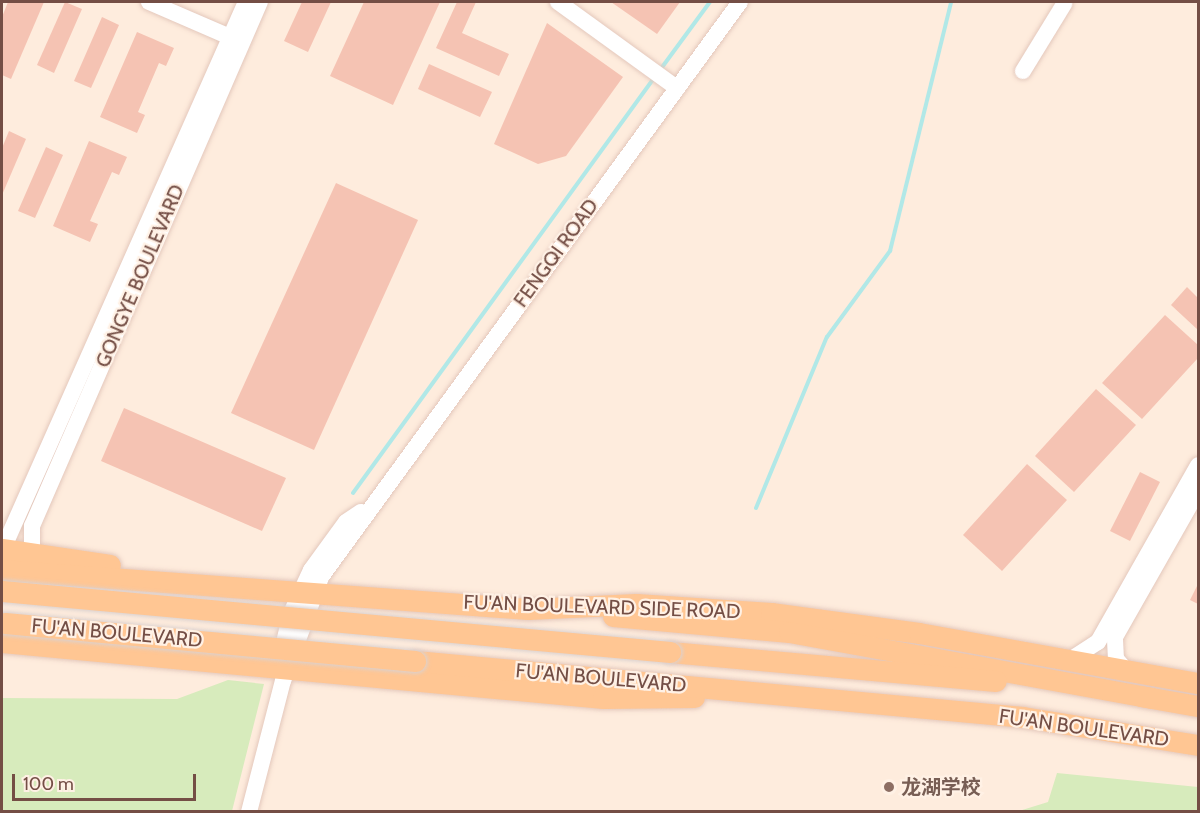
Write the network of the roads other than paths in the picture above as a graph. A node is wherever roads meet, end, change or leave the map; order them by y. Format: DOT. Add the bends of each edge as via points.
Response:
graph roads {
  1 [pos="149,2"];
  2 [pos="246,2"];
  3 [pos="260,2"];
  4 [pos="558,2"];
  5 [pos="740,2"];
  6 [pos="1064,2"];
  7 [pos="236,39"];
  8 [pos="1023,71"];
  9 [pos="677,88"];
  10 [pos="1198,465"];
  11 [pos="1198,491"];
  12 [pos="32,553"];
  13 [pos="2,556"];
  14 [pos="268,587"];
  15 [pos="2,591"];
  16 [pos="307,591"];
  17 [pos="528,609"];
  18 [pos="3,630"];
  19 [pos="1070,660"];
  20 [pos="1126,670"];
  21 [pos="283,675"];
  22 [pos="1198,683"];
  23 [pos="752,692"];
  24 [pos="1152,698"];
  25 [pos="1198,706"];
  26 [pos="1198,745"];
  27 [pos="251,803"];
  28 [pos="237,812"];
  1 -- 7 [label="street"];
  2 -- 7 [label="street, GONGYE BOULEVARD"];
  3 -- 7 [label="street, GONGYE BOULEVARD"];
  4 -- 9 [label="street"];
  5 -- 9 [label="street, FENGQI ROAD"];
  6 -- 8 [label="street"];
  7 -- 12 [label="street, GONGYE BOULEVARD" via="33,526"];
  7 -- 13 [label="street, GONGYE BOULEVARD"];
  9 -- 16 [label="street, FENGQI ROAD"];
  10 -- 19 [label="street" via="1098,642"];
  11 -- 20 [label="street" via="1115,637 1116,659"];
  12 -- 13 [label="main road"];
  12 -- 14 [label="main road"];
  13 -- 14 [label="main road, FU'AN BOULEVARD SIDE ROAD"];
  14 -- 16 [label="main road, FU'AN BOULEVARD SIDE ROAD"];
  15 -- 24 [label="main road, FU'AN BOULEVARD, bridge"];
  16 -- 17 [label="main road, FU'AN BOULEVARD SIDE ROAD"];
  16 -- 21 [label="street, FENGQI ROAD"];
  17 -- 19 [label="main road, FU'AN BOULEVARD SIDE ROAD" via="636,604 771,613"];
  17 -- 24 [label="main road" via="789,632"];
  18 -- 21 [label="main road"];
  18 -- 23 [label="main road, FU'AN BOULEVARD, bridge" via="415,661"];
  19 -- 20 [label="main road, FU'AN BOULEVARD SIDE ROAD"];
  20 -- 22 [label="main road, FU'AN BOULEVARD SIDE ROAD"];
  21 -- 23 [label="main road" via="626,700"];
  21 -- 27 [label="street, FENGQI ROAD"];
  23 -- 26 [label="main road, FU'AN BOULEVARD" via="1023,717"];
  24 -- 25 [label="main road, FU'AN BOULEVARD"];
  27 -- 28 [label="street"];
}
